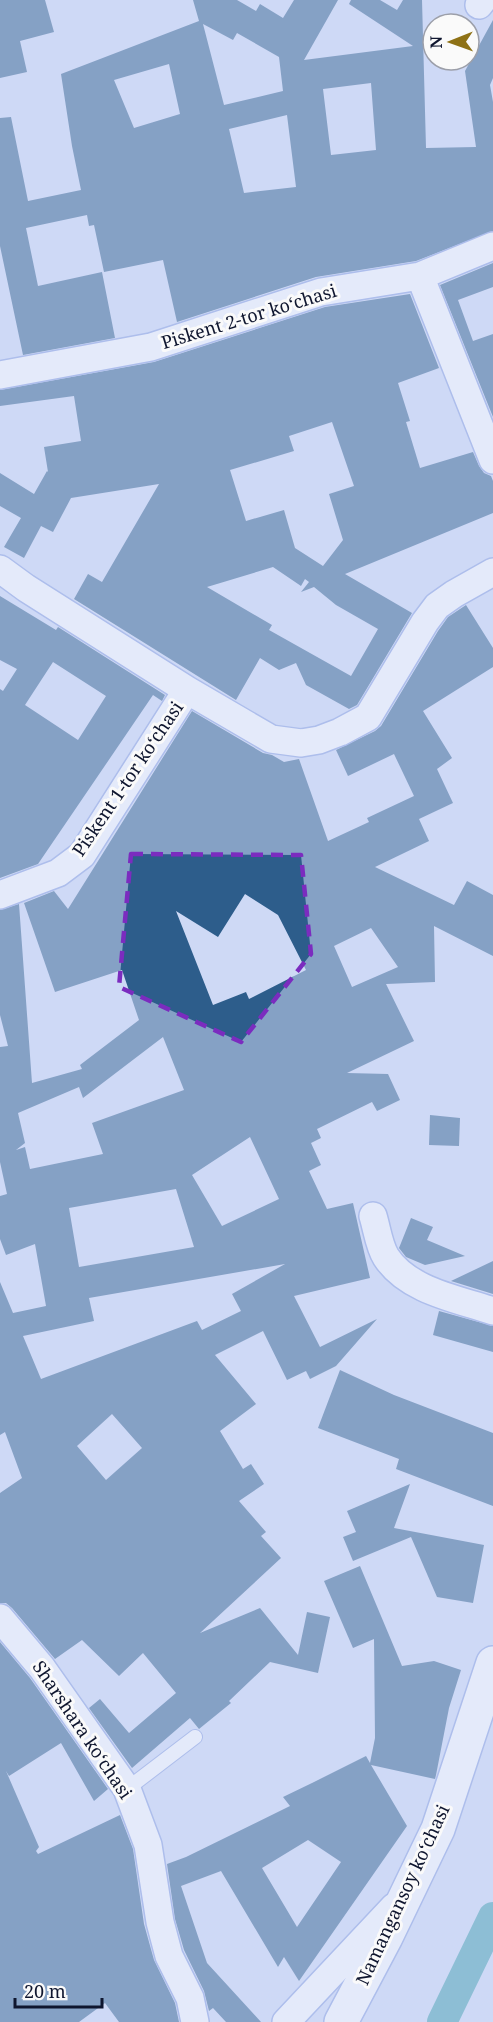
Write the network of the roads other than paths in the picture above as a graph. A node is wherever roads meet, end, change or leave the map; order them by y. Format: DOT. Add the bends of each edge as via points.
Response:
graph roads {
  1 [pos="493,246"];
  2 [pos="420,276"];
  3 [pos="0,375"];
  4 [pos="493,460"];
  5 [pos="0,569"];
  6 [pos="493,572"];
  7 [pos="187,690"];
  8 [pos="0,896"];
  9 [pos="373,1216"];
  10 [pos="493,1311"];
  11 [pos="0,1618"];
  12 [pos="493,1663"];
  13 [pos="195,1737"];
  14 [pos="127,1789"];
  15 [pos="407,1893"];
  16 [pos="195,2022"];
  17 [pos="286,2022"];
  18 [pos="342,2022"];
  1 -- 2 [label="street, Piskent 2-tor koʻchasi"];
  2 -- 3 [label="street, Piskent 2-tor koʻchasi" via="321,292 151,347"];
  2 -- 4 [label="street"];
  5 -- 7 [label="street, Piskent 1-tor koʻchasi"];
  6 -- 7 [label="street, Piskent 1-tor koʻchasi" via="437,606 368,717 340,732 301,743 271,740"];
  7 -- 8 [label="street, Piskent 1-tor koʻchasi" via="82,855 58,873"];
  9 -- 10 [label="street" via="386,1256 406,1278"];
  11 -- 14 [label="street, Sharshara koʻchasi" via="42,1668"];
  12 -- 15 [label="street, Namangansoy koʻchasi" via="438,1829"];
  13 -- 14 [label="lane"];
  14 -- 16 [label="street, Sharshara koʻchasi" via="148,1845 169,1956 190,1998"];
  15 -- 17 [label="street"];
  15 -- 18 [label="street, Namangansoy koʻchasi"];
}
